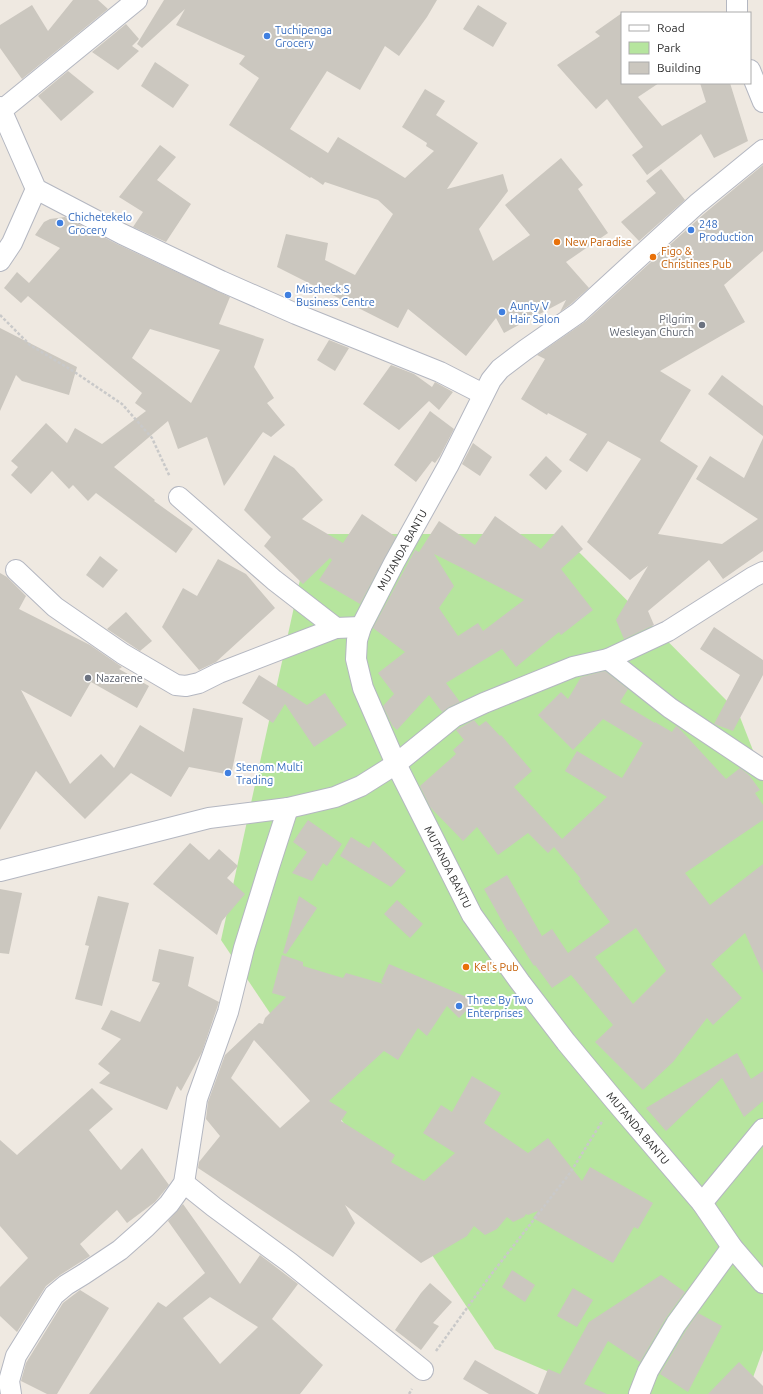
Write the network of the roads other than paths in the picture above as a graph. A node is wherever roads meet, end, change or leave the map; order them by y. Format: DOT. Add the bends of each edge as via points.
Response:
graph roads {
  1 [pos="137,0"];
  2 [pos="737,0"];
  3 [pos="737,12"];
  4 [pos="751,72"];
  5 [pos="763,102"];
  6 [pos="1,109"];
  7 [pos="763,150"];
  8 [pos="36,189"];
  9 [pos="0,261"];
  10 [pos="483,394"];
  11 [pos="179,498"];
  12 [pos="16,570"];
  13 [pos="763,572"];
  14 [pos="361,627"];
  15 [pos="336,628"];
  16 [pos="608,659"];
  17 [pos="396,764"];
  18 [pos="763,770"];
  19 [pos="288,808"];
  20 [pos="0,871"];
  21 [pos="763,1129"];
  22 [pos="184,1183"];
  23 [pos="702,1204"];
  24 [pos="732,1247"];
  25 [pos="763,1283"];
  26 [pos="423,1370"];
  27 [pos="11,1394"];
  28 [pos="639,1394"];
  1 -- 6 [label="street"];
  2 -- 3 [label="street"];
  4 -- 5 [label="street"];
  6 -- 8 [label="street"];
  7 -- 10 [label="street, MUTANDA BANTU" via="697,204 578,313 500,369"];
  8 -- 9 [label="street" via="12,244"];
  8 -- 10 [label="street" via="221,281 440,372"];
  10 -- 14 [label="street, MUTANDA BANTU" via="448,466"];
  11 -- 15 [label="street" via="274,580"];
  12 -- 15 [label="street" via="55,606 123,654 176,685 199,683 226,670"];
  13 -- 16 [label="street" via="668,631"];
  14 -- 15 [label="street"];
  14 -- 17 [label="street, MUTANDA BANTU" via="357,640 356,660 363,688"];
  16 -- 17 [label="street" via="573,667 484,702 454,717"];
  16 -- 18 [label="street" via="670,708"];
  17 -- 19 [label="street" via="361,786 335,797"];
  17 -- 23 [label="street, MUTANDA BANTU" via="472,915 520,982"];
  19 -- 20 [label="street" via="209,818"];
  19 -- 22 [label="street" via="244,948 228,1012 198,1099"];
  21 -- 23 [label="street"];
  22 -- 26 [label="street" via="289,1262"];
  22 -- 27 [label="street" via="169,1204 120,1250 54,1295 16,1356 9,1381"];
  23 -- 24 [label="street, MUTANDA BANTU"];
  24 -- 25 [label="street, MUTANDA BANTU"];
  24 -- 28 [label="street" via="676,1324 648,1371"];
}
